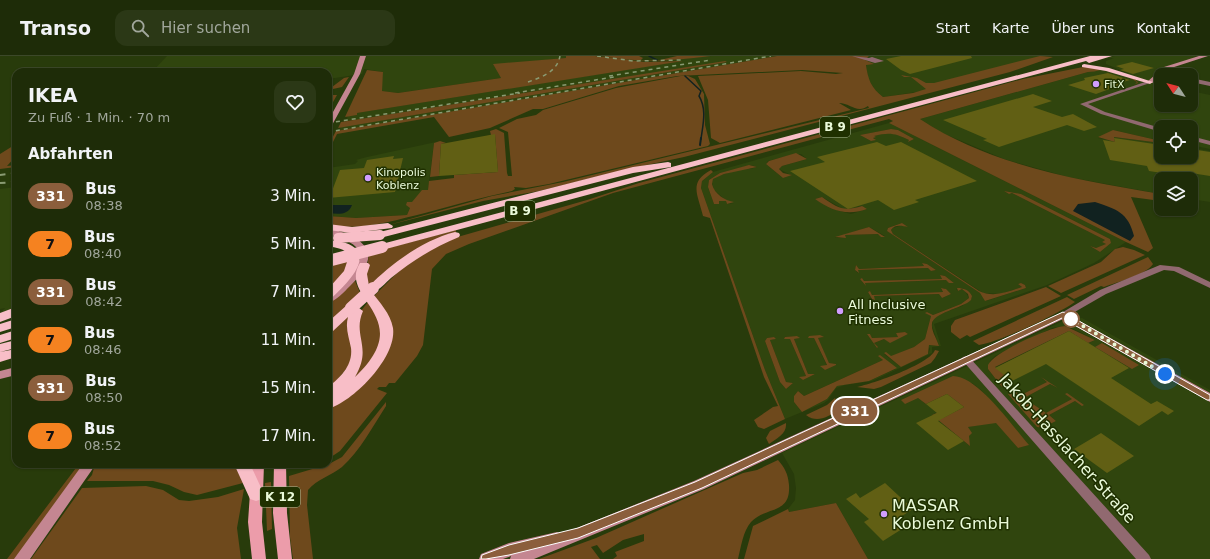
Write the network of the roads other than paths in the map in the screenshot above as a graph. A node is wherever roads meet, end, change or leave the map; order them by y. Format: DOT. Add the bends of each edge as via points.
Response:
graph roads {
  1 [pos="362,56"];
  2 [pos="854,56"];
  3 [pos="1082,56"];
  4 [pos="1108,56"];
  5 [pos="1204,56"];
  6 [pos="878,57"];
  7 [pos="1097,58"];
  8 [pos="1055,60"];
  9 [pos="1069,67"];
  10 [pos="1166,68"];
  11 [pos="1021,72"];
  12 [pos="1154,78"];
  13 [pos="1012,79"];
  14 [pos="1151,81"];
  15 [pos="1198,81"];
  16 [pos="1210,84"];
  17 [pos="332,120"];
  18 [pos="1154,128"];
  19 [pos="1198,140"];
  20 [pos="1210,143"];
  21 [pos="673,164"];
  22 [pos="657,174"];
  23 [pos="544,193"];
  24 [pos="332,228"];
  25 [pos="332,232"];
  26 [pos="332,239"];
  27 [pos="332,240"];
  28 [pos="380,241"];
  29 [pos="332,254"];
  30 [pos="332,259"];
  31 [pos="364,265"];
  32 [pos="1210,285"];
  33 [pos="332,290"];
  34 [pos="332,297"];
  35 [pos="354,309"];
  36 [pos="12,314"];
  37 [pos="1063,315"];
  38 [pos="0,318"];
  39 [pos="12,324"];
  40 [pos="332,326"];
  41 [pos="0,328"];
  42 [pos="12,336"];
  43 [pos="0,339"];
  44 [pos="12,345"];
  45 [pos="0,348"];
  46 [pos="12,354"];
  47 [pos="0,357"];
  48 [pos="966,359"];
  49 [pos="12,372"];
  50 [pos="0,375"];
  51 [pos="332,391"];
  52 [pos="1210,398"];
  53 [pos="332,401"];
  54 [pos="87,468"];
  55 [pos="244,468"];
  56 [pos="258,468"];
  57 [pos="280,468"];
  58 [pos="256,494"];
  59 [pos="578,533"];
  60 [pos="22,559"];
  61 [pos="259,559"];
  62 [pos="285,559"];
  63 [pos="486,559"];
  64 [pos="517,559"];
  65 [pos="1144,559"];
  1 -- 17 [label="street" via="357,74"];
  2 -- 6 [label="street" via="869,59"];
  3 -- 11 [label="highway, B 9"];
  4 -- 7 [label="highway"];
  5 -- 10 [label="street"];
  7 -- 9 [label="highway"];
  7 -- 13 [label="highway, B 9"];
  7 -- 14 [label="highway" via="1099,64 1105,67"];
  8 -- 11 [label="highway" via="1029,67"];
  9 -- 13 [label="highway"];
  9 -- 14 [label="highway" via="1104,68"];
  11 -- 21 [label="highway, B 9"];
  12 -- 14 [label="street"];
  13 -- 22 [label="highway, B 9"];
  14 -- 18 [label="street" via="1083,104 1103,113"];
  15 -- 16 [label="street"];
  19 -- 20 [label="street"];
  21 -- 23 [label="highway" via="633,170"];
  21 -- 28 [label="highway, B 9"];
  22 -- 28 [label="highway, B 9"];
  22 -- 35 [label="highway, bridge" via="592,197 441,240 410,257"];
  23 -- 24 [label="highway" via="496,200 377,229"];
  23 -- 28 [label="highway"];
  25 -- 31 [label="street" via="347,237 358,245 364,253"];
  26 -- 28 [label="highway, bridge"];
  27 -- 33 [label="highway" via="347,248 355,259 350,273"];
  28 -- 29 [label="highway, B 9"];
  28 -- 30 [label="highway, B 9, bridge"];
  31 -- 34 [label="street" via="355,277"];
  31 -- 53 [label="highway" via="361,284 383,316 385,341 377,360 367,373"];
  32 -- 37 [label="street" via="1163,267 1115,287"];
  35 -- 40 [label="highway"];
  35 -- 51 [label="highway" via="352,327 357,353 355,365 345,380"];
  36 -- 38 [label="highway"];
  37 -- 48 [label="street"];
  37 -- 52 [label="street"];
  39 -- 41 [label="highway"];
  42 -- 43 [label="highway"];
  44 -- 45 [label="highway"];
  46 -- 47 [label="highway"];
  48 -- 59 [label="street" via="699,485"];
  48 -- 65 [label="street, Jakob-Hasslacher-Straße"];
  49 -- 50 [label="street"];
  54 -- 60 [label="street"];
  55 -- 58 [label="highway"];
  56 -- 58 [label="main road, K 12"];
  57 -- 62 [label="main road, K 12" via="280,513"];
  58 -- 61 [label="main road, K 12" via="255,522"];
  59 -- 63 [label="street" via="509,550"];
  59 -- 64 [label="street"];
}
